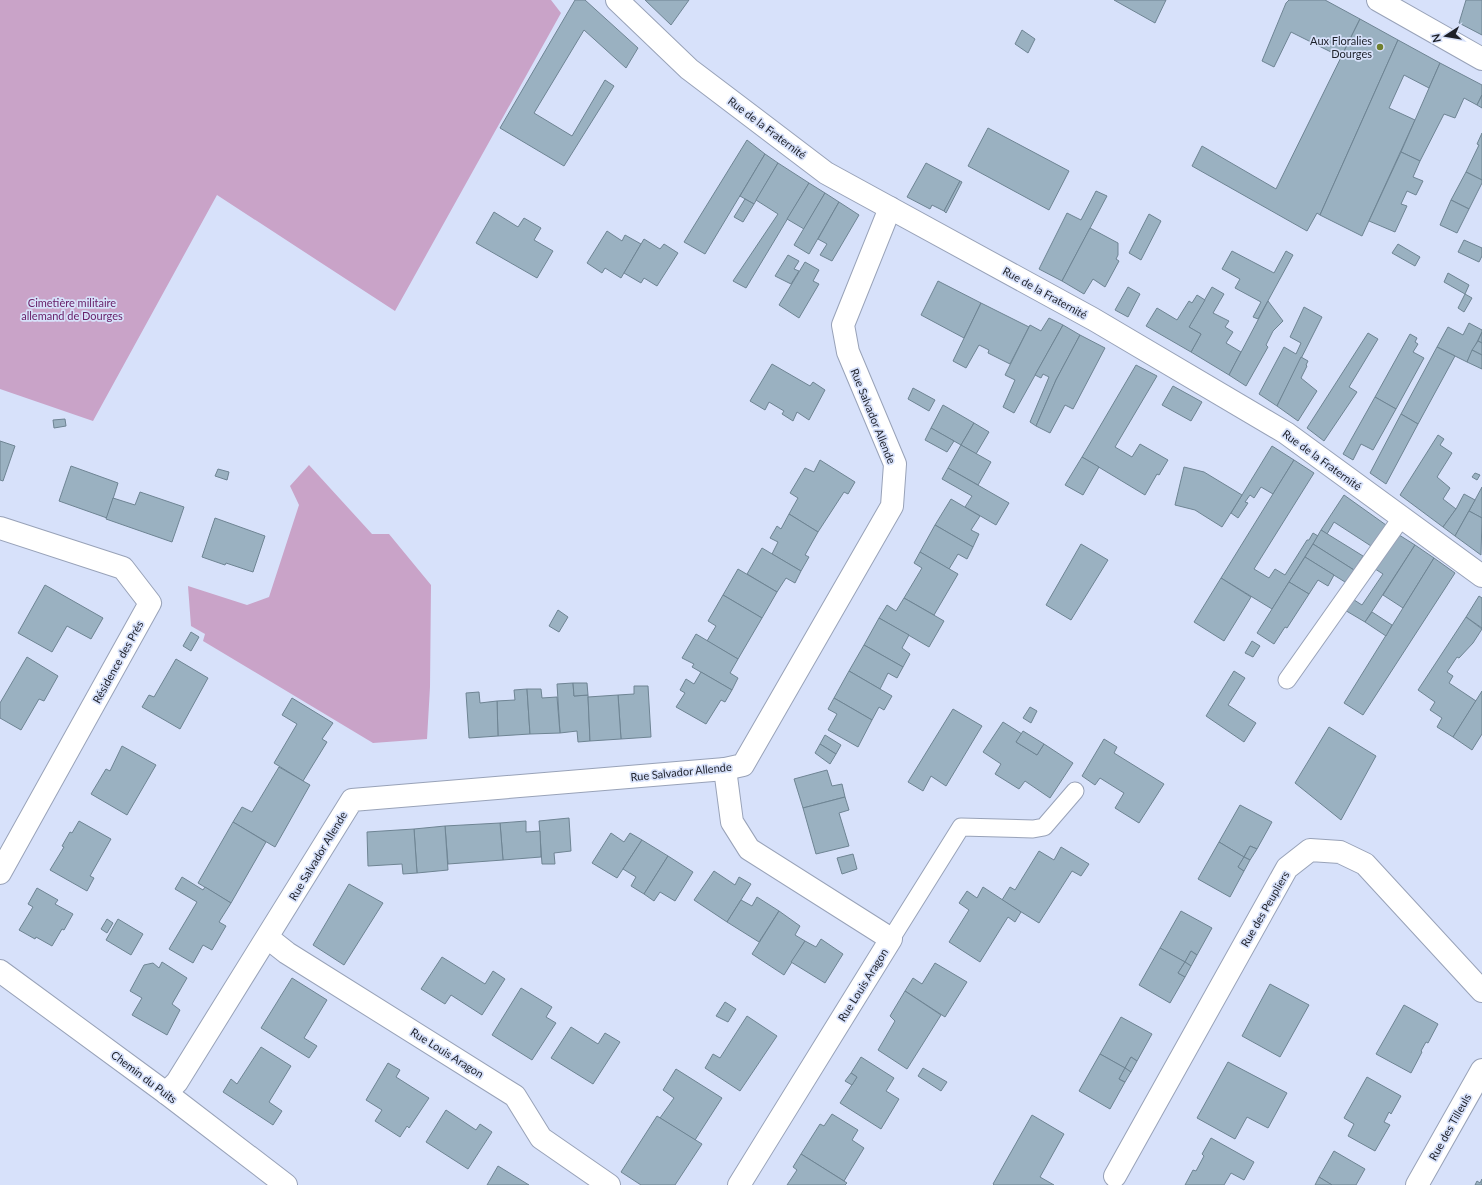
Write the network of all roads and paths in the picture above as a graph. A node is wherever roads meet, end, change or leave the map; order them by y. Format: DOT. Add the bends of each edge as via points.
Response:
graph roads {
  1 [pos="617,0"];
  2 [pos="1378,0"];
  3 [pos="1482,59"];
  4 [pos="890,208"];
  5 [pos="1402,517"];
  6 [pos="0,528"];
  7 [pos="1482,576"];
  8 [pos="1286,680"];
  9 [pos="725,769"];
  10 [pos="1075,791"];
  11 [pos="0,873"];
  12 [pos="268,938"];
  13 [pos="891,939"];
  14 [pos="0,971"];
  15 [pos="1482,991"];
  16 [pos="1482,1070"];
  17 [pos="166,1093"];
  18 [pos="1114,1176"];
  19 [pos="286,1185"];
  20 [pos="610,1185"];
  21 [pos="739,1185"];
  22 [pos="1417,1185"];
  1 -- 4 [label="street, Rue de la Fraternité" via="689,69 826,173"];
  2 -- 3 [label="street"];
  4 -- 5 [label="street, Rue de la Fraternité" via="1093,319 1286,433"];
  4 -- 9 [label="street, Rue Salvador Allende" via="843,324 848,352 895,464 892,506 743,765"];
  5 -- 7 [label="street, Rue de la Fraternité"];
  5 -- 8 [label="lane"];
  6 -- 11 [label="street, Résidence des Prés" via="123,568 150,603"];
  9 -- 12 [label="street, Rue Salvador Allende" via="352,800"];
  9 -- 13 [label="street, Rue Louis Aragon" via="732,822 749,849"];
  10 -- 13 [label="lane" via="1044,827 962,827"];
  12 -- 17 [label="street, Rue Salvador Allende" via="177,1082"];
  12 -- 20 [label="street, Rue Louis Aragon" via="294,958 515,1096 541,1138"];
  13 -- 21 [label="street, Rue Louis Aragon"];
  14 -- 17 [label="street, Chemin du Puits"];
  15 -- 18 [label="street, Rue des Peupliers" via="1365,864 1340,852 1310,850 1287,868"];
  16 -- 22 [label="street, Rue des Tilleuls"];
  17 -- 19 [label="street, Chemin du Puits"];
}
